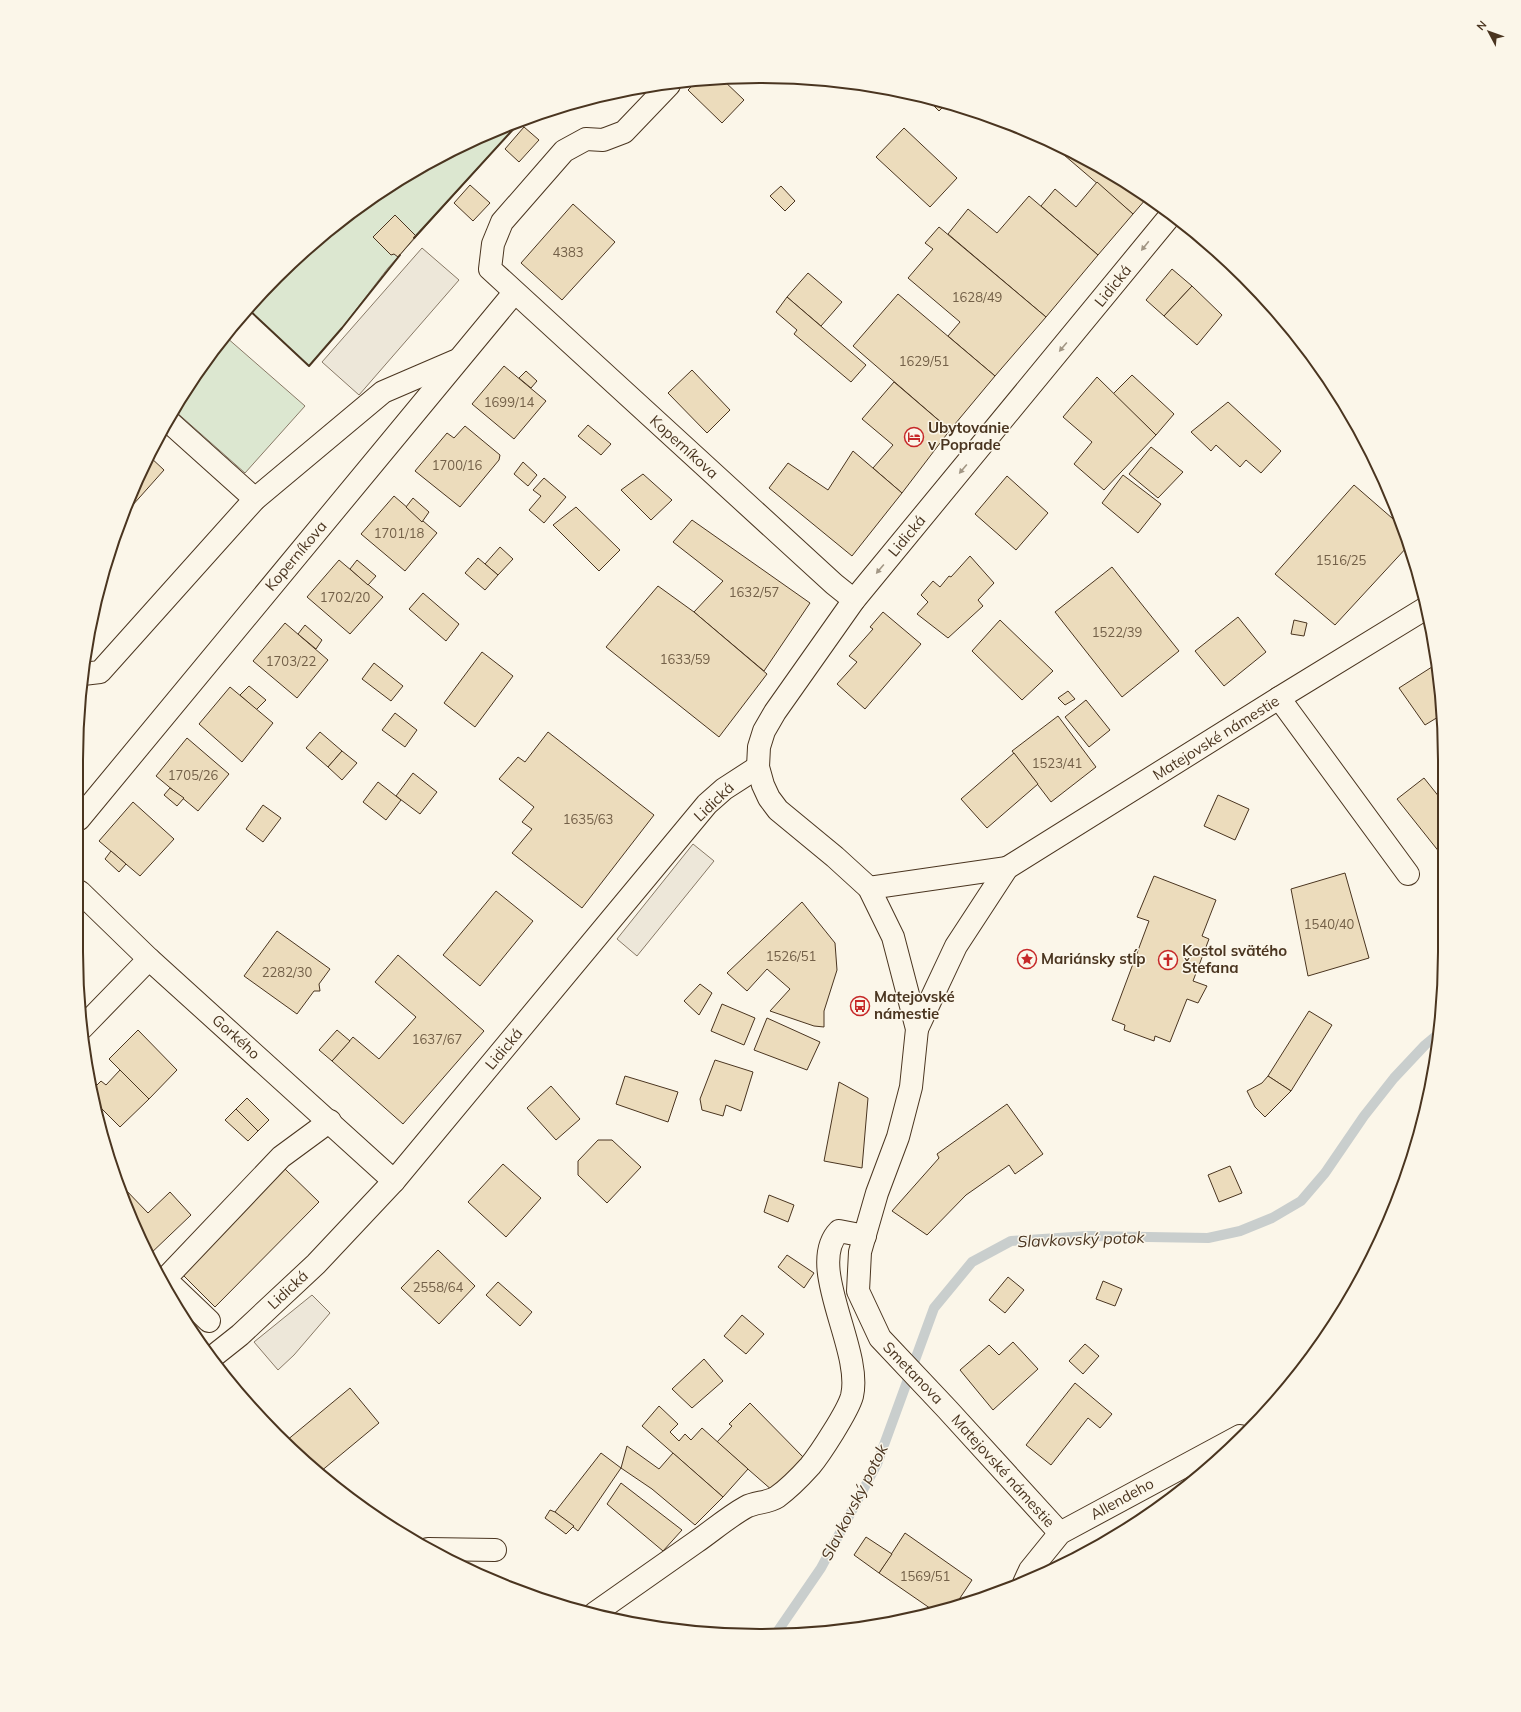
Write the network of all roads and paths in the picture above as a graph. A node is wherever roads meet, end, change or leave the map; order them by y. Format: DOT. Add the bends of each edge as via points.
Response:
graph roads {
  1 [pos="664,90"];
  2 [pos="1168,219"];
  3 [pos="514,293"];
  4 [pos="458,360"];
  5 [pos="172,425"];
  6 [pos="255,499"];
  7 [pos="854,600"];
  8 [pos="1421,611"];
  9 [pos="89,673"];
  10 [pos="1279,698"];
  11 [pos="758,767"];
  12 [pos="83,814"];
  13 [pos="1007,868"];
  14 [pos="1408,874"];
  15 [pos="869,888"];
  16 [pos="83,895"];
  17 [pos="149,959"];
  18 [pos="87,1023"];
  19 [pos="917,1029"];
  20 [pos="330,1121"];
  21 [pos="394,1181"];
  22 [pos="865,1236"];
  23 [pos="167,1277"];
  24 [pos="171,1285"];
  25 [pos="209,1321"];
  26 [pos="880,1338"];
  27 [pos="216,1354"];
  28 [pos="947,1408"];
  29 [pos="1226,1443"];
  30 [pos="1060,1533"];
  31 [pos="443,1549"];
  32 [pos="495,1550"];
  33 [pos="1029,1573"];
  34 [pos="600,1609"];
  1 -- 3 [label="street, Koperníkova" via="624,132 603,140 586,139 564,151 502,222 493,244 490,269"];
  2 -- 7 [label="street, Lidická, one-way"];
  3 -- 4 [label="street, Koperníkova"];
  3 -- 7 [label="street, Koperníkova"];
  4 -- 6 [label="street" via="383,392"];
  4 -- 12 [label="street, Koperníkova"];
  5 -- 6 [label="street"];
  6 -- 9 [label="street" via="100,672"];
  7 -- 11 [label="street, Lidická" via="764,731 759,747"];
  8 -- 10 [label="street, Matejovské námestie"];
  10 -- 13 [label="street, Matejovské námestie"];
  10 -- 14 [label="street"];
  11 -- 15 [label="street, Matejovské námestie" via="769,798 778,810"];
  11 -- 21 [label="street, Lidická" via="724,789 707,804"];
  13 -- 15 [label="street, Matejovské námestie"];
  13 -- 19 [label="street, Matejovské námestie" via="956,946"];
  15 -- 19 [label="street, Matejovské námestie" via="893,937"];
  16 -- 17 [label="street, Gorkého"];
  17 -- 18 [label="street"];
  17 -- 20 [label="street, Gorkého"];
  19 -- 22 [label="street, Matejovské námestie" via="909,1094 898,1138 877,1193"];
  20 -- 21 [label="street, Gorkého"];
  20 -- 23 [label="street" via="281,1157"];
  21 -- 27 [label="street, Lidická" via="316,1264"];
  22 -- 26 [label="street, Matejovské námestie" via="860,1252 858,1290"];
  22 -- 34 [label="street" via="840,1231 833,1238 829,1252 828,1273 854,1375 852,1397 810,1465 776,1498 746,1507"];
  24 -- 25 [label="street"];
  26 -- 28 [label="street, Smetanova"];
  28 -- 30 [label="street, Matejovské námestie"];
  29 -- 30 [label="street, Allendeho"];
  30 -- 33 [label="street, Allendeho"];
  31 -- 32 [label="street"];
}
